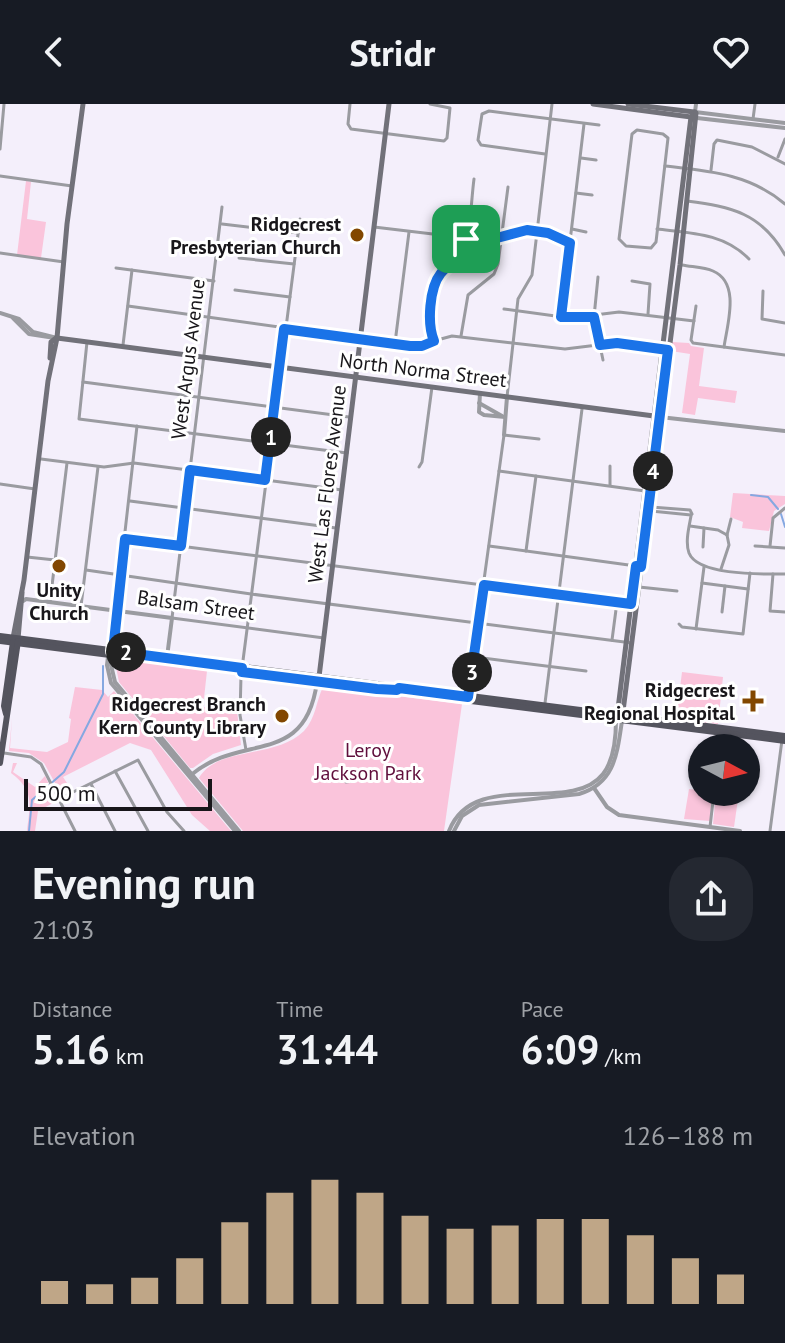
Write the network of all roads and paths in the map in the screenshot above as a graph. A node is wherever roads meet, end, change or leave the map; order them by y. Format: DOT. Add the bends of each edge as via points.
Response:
graph roads {
  1 [pos="4,104"];
  2 [pos="83,104"];
  3 [pos="350,104"];
  4 [pos="389,104"];
  5 [pos="430,104"];
  6 [pos="552,104"];
  7 [pos="593,104"];
  8 [pos="628,104"];
  9 [pos="696,104"];
  10 [pos="755,104"];
  11 [pos="695,116"];
  12 [pos="753,119"];
  13 [pos="550,120"];
  14 [pos="584,124"];
  15 [pos="599,125"];
  16 [pos="785,126"];
  17 [pos="386,134"];
  18 [pos="785,139"];
  19 [pos="0,149"];
  20 [pos="546,154"];
  21 [pos="581,158"];
  22 [pos="777,159"];
  23 [pos="596,160"];
  24 [pos="785,164"];
  25 [pos="665,166"];
  26 [pos="688,169"];
  27 [pos="710,171"];
  28 [pos="0,176"];
  29 [pos="474,179"];
  30 [pos="72,186"];
  31 [pos="508,187"];
  32 [pos="576,193"];
  33 [pos="592,195"];
  34 [pos="687,201"];
  35 [pos="785,204"];
  36 [pos="222,207"];
  37 [pos="300,219"];
  38 [pos="221,224"];
  39 [pos="374,227"];
  40 [pos="572,229"];
  41 [pos="656,229"];
  42 [pos="409,231"];
  43 [pos="537,231"];
  44 [pos="586,232"];
  45 [pos="680,232"];
  46 [pos="298,233"];
  47 [pos="501,237"];
  48 [pos="466,239"];
  49 [pos="570,243"];
  50 [pos="0,253"];
  51 [pos="785,255"];
  52 [pos="239,258"];
  53 [pos="749,259"];
  54 [pos="64,262"];
  55 [pos="294,264"];
  56 [pos="680,265"];
  57 [pos="116,268"];
  58 [pos="132,270"];
  59 [pos="598,277"];
  60 [pos="214,281"];
  61 [pos="632,281"];
  62 [pos="235,290"];
  63 [pos="763,291"];
  64 [pos="290,297"];
  65 [pos="128,306"];
  66 [pos="696,306"];
  67 [pos="504,309"];
  68 [pos="517,312"];
  69 [pos="0,313"];
  70 [pos="648,314"];
  71 [pos="209,317"];
  72 [pos="561,317"];
  73 [pos="594,317"];
  74 [pos="670,318"];
  75 [pos="694,321"];
  76 [pos="785,323"];
  77 [pos="284,329"];
  78 [pos="461,336"];
  79 [pos="57,338"];
  80 [pos="361,339"];
  81 [pos="87,341"];
  82 [pos="434,341"];
  83 [pos="395,343"];
  84 [pos="513,343"];
  85 [pos="600,345"];
  86 [pos="123,346"];
  87 [pos="724,347"];
  88 [pos="666,350"];
  89 [pos="785,355"];
  90 [pos="204,357"];
  91 [pos="603,360"];
  92 [pos="279,367"];
  93 [pos="356,378"];
  94 [pos="83,382"];
  95 [pos="432,387"];
  96 [pos="480,393"];
  97 [pos="199,397"];
  98 [pos="507,397"];
  99 [pos="479,403"];
  100 [pos="275,407"];
  101 [pos="582,407"];
  102 [pos="658,416"];
  103 [pos="351,417"];
  104 [pos="504,417"];
  105 [pos="137,426"];
  106 [pos="785,431"];
  107 [pos="195,433"];
  108 [pos="504,435"];
  109 [pos="539,439"];
  110 [pos="270,443"];
  111 [pos="653,450"];
  112 [pos="347,453"];
  113 [pos="39,459"];
  114 [pos="67,463"];
  115 [pos="134,463"];
  116 [pos="610,466"];
  117 [pos="98,467"];
  118 [pos="419,467"];
  119 [pos="190,470"];
  120 [pos="499,471"];
  121 [pos="536,476"];
  122 [pos="265,480"];
  123 [pos="573,481"];
  124 [pos="0,484"];
  125 [pos="610,485"];
  126 [pos="35,489"];
  127 [pos="342,490"];
  128 [pos="645,491"];
  129 [pos="130,501"];
  130 [pos="185,508"];
  131 [pos="646,508"];
  132 [pos="785,508"];
  133 [pos="261,518"];
  134 [pos="731,519"];
  135 [pos="690,526"];
  136 [pos="338,528"];
  137 [pos="704,528"];
  138 [pos="727,535"];
  139 [pos="125,539"];
  140 [pos="181,546"];
  141 [pos="489,546"];
  142 [pos="755,546"];
  143 [pos="770,546"];
  144 [pos="703,547"];
  145 [pos="785,548"];
  146 [pos="526,551"];
  147 [pos="27,556"];
  148 [pos="256,556"];
  149 [pos="564,556"];
  150 [pos="55,560"];
  151 [pos="333,566"];
  152 [pos="639,566"];
  153 [pos="704,567"];
  154 [pos="721,569"];
  155 [pos="86,570"];
  156 [pos="750,573"];
  157 [pos="121,574"];
  158 [pos="773,574"];
  159 [pos="785,574"];
  160 [pos="702,583"];
  161 [pos="176,584"];
  162 [pos="484,585"];
  163 [pos="639,585"];
  164 [pos="725,586"];
  165 [pos="748,589"];
  166 [pos="677,591"];
  167 [pos="251,594"];
  168 [pos="559,595"];
  169 [pos="20,602"];
  170 [pos="50,602"];
  171 [pos="617,602"];
  172 [pos="328,604"];
  173 [pos="631,604"];
  174 [pos="81,606"];
  175 [pos="116,611"];
  176 [pos="722,612"];
  177 [pos="785,612"];
  178 [pos="172,618"];
  179 [pos="479,623"];
  180 [pos="679,624"];
  181 [pos="247,628"];
  182 [pos="696,629"];
  183 [pos="554,633"];
  184 [pos="0,638"];
  185 [pos="324,638"];
  186 [pos="612,640"];
  187 [pos="15,641"];
  188 [pos="629,643"];
  189 [pos="88,648"];
  190 [pos="67,650"];
  191 [pos="111,653"];
  192 [pos="474,657"];
  193 [pos="167,658"];
  194 [pos="142,659"];
  195 [pos="550,667"];
  196 [pos="242,670"];
  197 [pos="586,671"];
  198 [pos="318,680"];
  199 [pos="399,688"];
  200 [pos="377,689"];
  201 [pos="468,699"];
  202 [pos="545,706"];
  203 [pos="3,714"];
  204 [pos="619,718"];
  205 [pos="730,732"];
  206 [pos="784,738"];
  207 [pos="246,750"];
  208 [pos="1,752"];
  209 [pos="0,763"];
  210 [pos="115,770"];
  211 [pos="191,775"];
  212 [pos="353,781"];
  213 [pos="346,782"];
  214 [pos="91,784"];
  215 [pos="593,786"];
  216 [pos="59,799"];
  217 [pos="712,806"];
  218 [pos="710,827"];
  219 [pos="727,830"];
  220 [pos="75,831"];
  221 [pos="115,831"];
  222 [pos="148,831"];
  223 [pos="184,831"];
  224 [pos="237,831"];
  225 [pos="451,831"];
  226 [pos="740,831"];
  227 [pos="770,831"];
  1 -- 19 [label="street"];
  2 -- 30 [label="main road"];
  3 -- 17 [label="street" via="349,128"];
  4 -- 17 [label="main road, West Las Flores Avenue"];
  5 -- 17 [label="street" via="450,108 446,139"];
  6 -- 13 [label="street"];
  7 -- 11 [label="main road"];
  8 -- 11 [label="main road"];
  9 -- 11 [label="street"];
  10 -- 12 [label="street"];
  11 -- 12 [label="street"];
  11 -- 16 [label="street"];
  11 -- 26 [label="main road"];
  11 -- 26 [label="main road"];
  12 -- 16 [label="street"];
  13 -- 14 [label="street"];
  13 -- 20 [label="street"];
  13 -- 20 [label="street" via="483,113 478,140 481,145"];
  14 -- 15 [label="street"];
  14 -- 21 [label="street"];
  17 -- 39 [label="main road, West Las Flores Avenue"];
  18 -- 22 [label="street"];
  20 -- 43 [label="street"];
  21 -- 23 [label="street"];
  21 -- 32 [label="street"];
  22 -- 24 [label="street"];
  22 -- 27 [label="street" via="720,140 714,143"];
  25 -- 26 [label="street"];
  25 -- 41 [label="street"];
  25 -- 41 [label="street" via="667,137 633,132 619,239 621,244 648,248 655,246"];
  26 -- 27 [label="street"];
  26 -- 34 [label="main road"];
  26 -- 45 [label="main road"];
  27 -- 35 [label="street" via="755,183"];
  28 -- 30 [label="street"];
  29 -- 48 [label="street"];
  30 -- 54 [label="main road"];
  31 -- 47 [label="street"];
  32 -- 33 [label="street"];
  32 -- 40 [label="street"];
  34 -- 45 [label="main road"];
  34 -- 51 [label="street" via="730,207 751,217"];
  36 -- 38 [label="street, West Argus Avenue"];
  37 -- 46 [label="street"];
  38 -- 46 [label="street"];
  38 -- 60 [label="street, West Argus Avenue"];
  39 -- 42 [label="street"];
  39 -- 80 [label="main road, West Las Flores Avenue"];
  40 -- 44 [label="street"];
  40 -- 49 [label="street"];
  41 -- 45 [label="street"];
  42 -- 48 [label="street"];
  42 -- 83 [label="street"];
  43 -- 47 [label="street"];
  43 -- 49 [label="street"];
  43 -- 68 [label="street" via="532,275"];
  45 -- 53 [label="street" via="726,241"];
  45 -- 56 [label="main road"];
  45 -- 74 [label="main road"];
  46 -- 55 [label="street"];
  47 -- 48 [label="street"];
  47 -- 78 [label="street" via="494,274 468,295"];
  48 -- 82 [label="street" via="460,259 443,271 435,286 430,325"];
  49 -- 72 [label="street"];
  50 -- 54 [label="street"];
  52 -- 55 [label="street"];
  54 -- 79 [label="main road"];
  55 -- 64 [label="street"];
  56 -- 74 [label="main road"];
  56 -- 87 [label="street" via="708,269 727,283"];
  57 -- 58 [label="street"];
  58 -- 60 [label="street"];
  58 -- 65 [label="street"];
  59 -- 73 [label="street"];
  60 -- 71 [label="street, West Argus Avenue"];
  61 -- 70 [label="street" via="650,284"];
  62 -- 64 [label="street"];
  63 -- 76 [label="street" via="761,317"];
  64 -- 77 [label="street"];
  65 -- 71 [label="street"];
  65 -- 86 [label="street"];
  66 -- 75 [label="street"];
  67 -- 68 [label="street"];
  68 -- 72 [label="street"];
  68 -- 84 [label="street"];
  69 -- 79 [label="street" via="29,334"];
  70 -- 73 [label="street"];
  70 -- 74 [label="street"];
  71 -- 77 [label="street"];
  71 -- 90 [label="street, West Argus Avenue"];
  72 -- 73 [label="street"];
  73 -- 85 [label="street"];
  74 -- 75 [label="street"];
  74 -- 88 [label="main road"];
  75 -- 87 [label="street" via="694,343"];
  77 -- 80 [label="street"];
  77 -- 92 [label="street"];
  78 -- 82 [label="street"];
  78 -- 84 [label="street"];
  79 -- 81 [label="main road, North Norma Street"];
  79 -- 113 [label="main road" via="51,342"];
  80 -- 83 [label="street"];
  80 -- 93 [label="main road, West Las Flores Avenue"];
  81 -- 86 [label="main road, North Norma Street"];
  81 -- 94 [label="street"];
  82 -- 83 [label="street" via="418,346"];
  84 -- 85 [label="street" via="574,350"];
  84 -- 98 [label="street"];
  85 -- 88 [label="street"];
  85 -- 91 [label="street"];
  86 -- 90 [label="main road, North Norma Street"];
  87 -- 89 [label="street"];
  88 -- 102 [label="main road"];
  90 -- 92 [label="main road, North Norma Street"];
  90 -- 97 [label="street, West Argus Avenue"];
  92 -- 93 [label="main road, North Norma Street"];
  92 -- 100 [label="street"];
  93 -- 95 [label="main road, North Norma Street"];
  93 -- 103 [label="main road, West Las Flores Avenue"];
  94 -- 97 [label="street"];
  94 -- 105 [label="street" via="79,419"];
  95 -- 96 [label="main road, North Norma Street"];
  95 -- 118 [label="street"];
  96 -- 98 [label="main road, North Norma Street"];
  96 -- 99 [label="street"];
  97 -- 100 [label="street"];
  97 -- 107 [label="street, West Argus Avenue"];
  98 -- 101 [label="main road, North Norma Street"];
  98 -- 104 [label="street"];
  99 -- 104 [label="street"];
  99 -- 104 [label="street" via="482,415"];
  100 -- 103 [label="street"];
  100 -- 110 [label="street"];
  101 -- 102 [label="main road, North Norma Street"];
  101 -- 123 [label="street"];
  102 -- 106 [label="street, North Norma Street"];
  102 -- 111 [label="main road"];
  103 -- 112 [label="main road, West Las Flores Avenue"];
  104 -- 108 [label="street"];
  105 -- 107 [label="street"];
  105 -- 115 [label="street"];
  107 -- 110 [label="street"];
  107 -- 119 [label="street, West Argus Avenue"];
  108 -- 109 [label="street"];
  108 -- 120 [label="street"];
  110 -- 112 [label="street"];
  110 -- 122 [label="street"];
  111 -- 128 [label="main road"];
  111 -- 131 [label="main road"];
  112 -- 127 [label="main road, West Las Flores Avenue"];
  113 -- 114 [label="street"];
  113 -- 126 [label="main road"];
  114 -- 117 [label="street"];
  114 -- 150 [label="street"];
  115 -- 117 [label="street"];
  115 -- 119 [label="street"];
  115 -- 129 [label="street"];
  116 -- 125 [label="street"];
  117 -- 155 [label="street"];
  119 -- 122 [label="street"];
  119 -- 130 [label="street, West Argus Avenue"];
  120 -- 121 [label="street"];
  120 -- 141 [label="street"];
  121 -- 123 [label="street"];
  121 -- 146 [label="street"];
  122 -- 127 [label="street"];
  122 -- 133 [label="street"];
  123 -- 125 [label="street"];
  123 -- 149 [label="street"];
  124 -- 126 [label="street"];
  125 -- 128 [label="street"];
  126 -- 147 [label="main road"];
  127 -- 136 [label="main road, West Las Flores Avenue"];
  128 -- 131 [label="main road"];
  129 -- 130 [label="street"];
  129 -- 139 [label="street"];
  130 -- 133 [label="street"];
  130 -- 140 [label="street, West Argus Avenue"];
  131 -- 135 [label="street" via="692,515"];
  131 -- 152 [label="main road"];
  132 -- 143 [label="street" via="773,518"];
  133 -- 136 [label="street"];
  133 -- 148 [label="street"];
  134 -- 138 [label="street"];
  135 -- 137 [label="street"];
  135 -- 153 [label="street" via="689,553"];
  136 -- 151 [label="main road, West Las Flores Avenue"];
  137 -- 138 [label="street"];
  137 -- 144 [label="street"];
  138 -- 154 [label="street"];
  139 -- 140 [label="street"];
  139 -- 157 [label="street"];
  140 -- 148 [label="street"];
  140 -- 161 [label="street, West Argus Avenue"];
  141 -- 146 [label="street"];
  141 -- 162 [label="street"];
  142 -- 143 [label="street"];
  143 -- 145 [label="street"];
  146 -- 149 [label="street"];
  147 -- 150 [label="street"];
  147 -- 169 [label="main road"];
  148 -- 151 [label="street"];
  148 -- 167 [label="street"];
  149 -- 152 [label="street"];
  149 -- 168 [label="street"];
  150 -- 170 [label="street"];
  151 -- 162 [label="street"];
  151 -- 172 [label="main road, West Las Flores Avenue"];
  152 -- 163 [label="main road"];
  152 -- 173 [label="main road"];
  153 -- 154 [label="street"];
  153 -- 160 [label="street"];
  154 -- 156 [label="street"];
  155 -- 157 [label="street"];
  155 -- 174 [label="street"];
  156 -- 158 [label="street"];
  156 -- 165 [label="street"];
  157 -- 161 [label="street"];
  157 -- 175 [label="street"];
  158 -- 159 [label="street"];
  158 -- 177 [label="street" via="770,610"];
  160 -- 164 [label="street"];
  160 -- 182 [label="street"];
  161 -- 167 [label="street"];
  161 -- 178 [label="street, West Argus Avenue"];
  162 -- 168 [label="street"];
  162 -- 179 [label="street"];
  163 -- 166 [label="street"];
  163 -- 188 [label="main road"];
  164 -- 165 [label="street"];
  164 -- 176 [label="street"];
  165 -- 182 [label="street" via="743,634"];
  167 -- 172 [label="street"];
  167 -- 181 [label="street"];
  168 -- 171 [label="street"];
  168 -- 183 [label="street"];
  169 -- 170 [label="street, Balsam Street"];
  169 -- 187 [label="main road"];
  170 -- 174 [label="street, Balsam Street"];
  171 -- 173 [label="street"];
  171 -- 186 [label="street"];
  172 -- 179 [label="street"];
  172 -- 185 [label="main road, West Las Flores Avenue"];
  173 -- 188 [label="main road"];
  174 -- 175 [label="street, Balsam Street"];
  175 -- 178 [label="street, Balsam Street"];
  175 -- 191 [label="street"];
  178 -- 181 [label="street, Balsam Street"];
  178 -- 193 [label="street, West Argus Avenue"];
  179 -- 183 [label="street"];
  179 -- 192 [label="street"];
  180 -- 182 [label="street"];
  181 -- 185 [label="street, Balsam Street"];
  181 -- 196 [label="street"];
  183 -- 186 [label="street"];
  183 -- 195 [label="street"];
  184 -- 187 [label="main road"];
  185 -- 198 [label="main road, West Las Flores Avenue"];
  186 -- 188 [label="street"];
  187 -- 189 [label="main road"];
  187 -- 190 [label="main road"];
  187 -- 203 [label="main road"];
  188 -- 204 [label="main road"];
  189 -- 190 [label="main road"];
  189 -- 191 [label="main road"];
  190 -- 191 [label="main road"];
  191 -- 193 [label="main road"];
  191 -- 194 [label="main road"];
  191 -- 211 [label="street" via="108,673 115,689"];
  192 -- 195 [label="street"];
  192 -- 201 [label="street"];
  193 -- 194 [label="main road"];
  193 -- 196 [label="main road"];
  194 -- 196 [label="main road"];
  195 -- 197 [label="street"];
  195 -- 202 [label="street"];
  196 -- 198 [label="main road"];
  196 -- 207 [label="street" via="239,708"];
  198 -- 199 [label="main road"];
  198 -- 200 [label="main road"];
  198 -- 207 [label="street" via="312,710 297,732"];
  199 -- 200 [label="main road"];
  199 -- 201 [label="main road"];
  200 -- 201 [label="main road"];
  201 -- 202 [label="main road"];
  201 -- 204 [label="main road"];
  202 -- 204 [label="main road"];
  203 -- 208 [label="main road"];
  204 -- 205 [label="main road"];
  204 -- 205 [label="main road"];
  204 -- 215 [label="street" via="614,764"];
  205 -- 206 [label="main road"];
  206 -- 227 [label="street"];
  207 -- 211 [label="street" via="217,757"];
  208 -- 209 [label="main road"];
  208 -- 216 [label="street" via="37,760"];
  210 -- 214 [label="street"];
  210 -- 222 [label="street"];
  210 -- 223 [label="street" via="132,761 142,763 157,796"];
  211 -- 224 [label="street"];
  212 -- 213 [label="street"];
  214 -- 216 [label="street"];
  214 -- 221 [label="street"];
  215 -- 218 [label="street" via="619,815"];
  215 -- 225 [label="street" via="579,794 479,805"];
  216 -- 220 [label="street"];
  217 -- 218 [label="street"];
  218 -- 219 [label="street"];
  219 -- 226 [label="street"];
}
